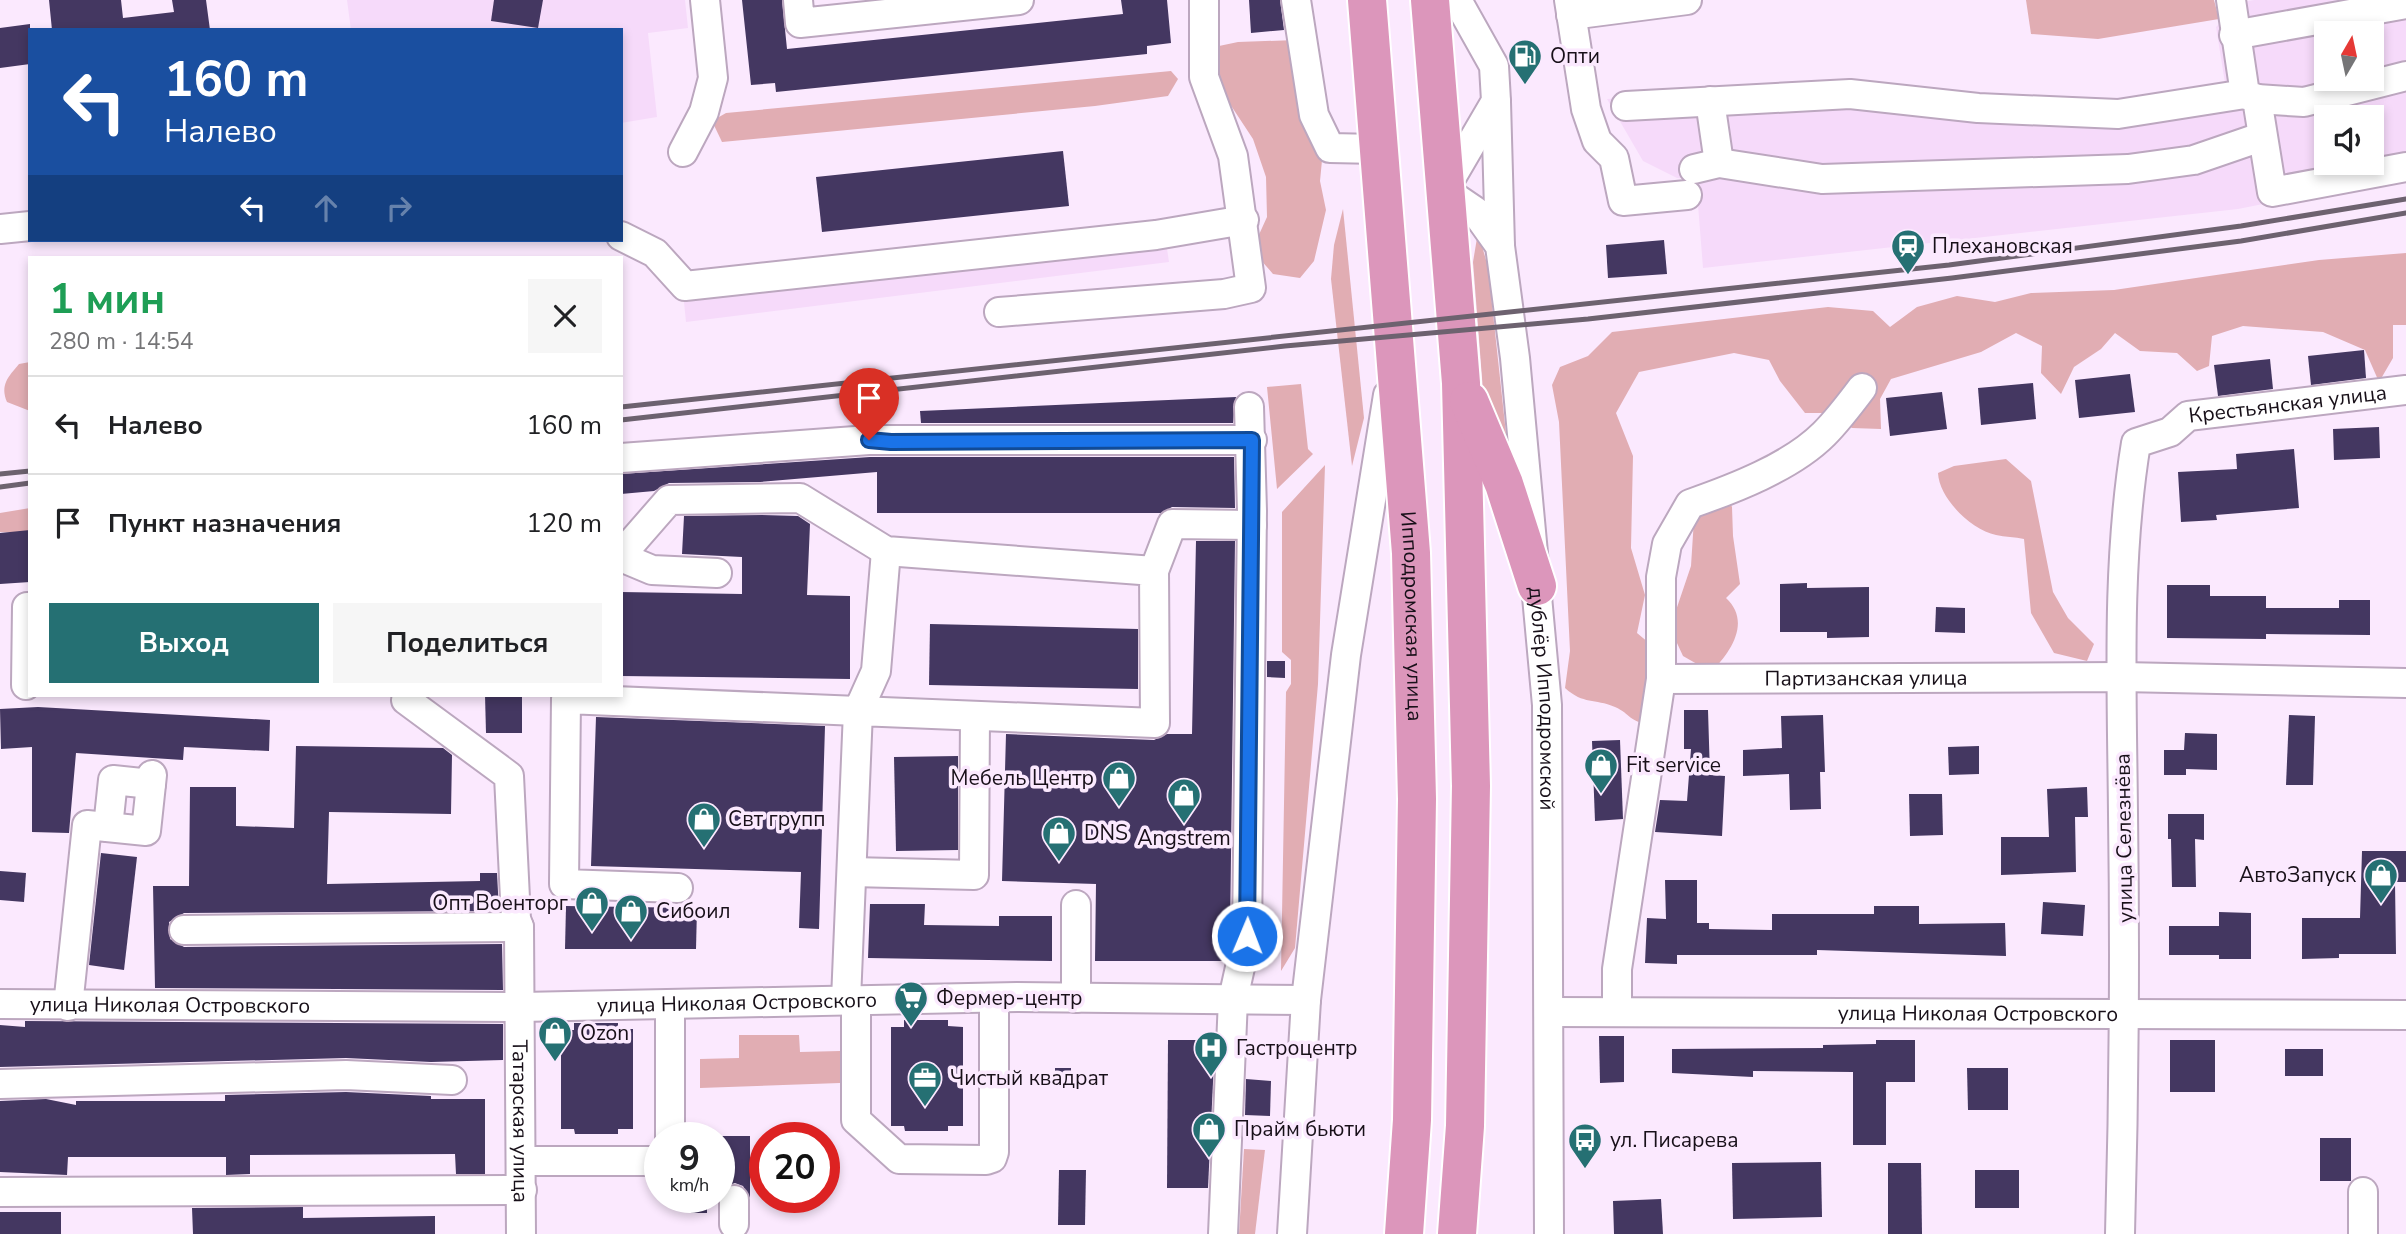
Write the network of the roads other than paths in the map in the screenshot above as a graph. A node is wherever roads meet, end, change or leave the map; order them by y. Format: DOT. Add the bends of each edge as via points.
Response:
graph roads {
  1 [pos="705,0"];
  2 [pos="799,0"];
  3 [pos="1019,0"];
  4 [pos="1204,0"];
  5 [pos="1296,0"];
  6 [pos="1367,0"];
  7 [pos="1430,0"];
  8 [pos="1457,0"];
  9 [pos="1687,0"];
  10 [pos="2231,0"];
  11 [pos="2406,4"];
  12 [pos="1570,8"];
  13 [pos="2234,35"];
  14 [pos="2406,76"];
  15 [pos="2251,97"];
  16 [pos="1496,101"];
  17 [pos="1710,101"];
  18 [pos="1626,106"];
  19 [pos="2261,137"];
  20 [pos="1378,149"];
  21 [pos="683,152"];
  22 [pos="2406,167"];
  23 [pos="1700,176"];
  24 [pos="1444,190"];
  25 [pos="1244,220"];
  26 [pos="28,226"];
  27 [pos="0,229"];
  28 [pos="623,237"];
  29 [pos="1500,246"];
  30 [pos="999,312"];
  31 [pos="1394,361"];
  32 [pos="1461,383"];
  33 [pos="1862,388"];
  34 [pos="2406,390"];
  35 [pos="1249,407"];
  36 [pos="1252,440"];
  37 [pos="2136,443"];
  38 [pos="623,458"];
  39 [pos="1252,525"];
  40 [pos="886,551"];
  41 [pos="623,554"];
  42 [pos="623,557"];
  43 [pos="1154,571"];
  44 [pos="717,573"];
  45 [pos="1537,586"];
  46 [pos="28,607"];
  47 [pos="2122,677"];
  48 [pos="1661,679"];
  49 [pos="2406,683"];
  50 [pos="19,686"];
  51 [pos="563,697"];
  52 [pos="406,701"];
  53 [pos="858,711"];
  54 [pos="975,716"];
  55 [pos="108,827"];
  56 [pos="852,872"];
  57 [pos="678,888"];
  58 [pos="1076,905"];
  59 [pos="519,927"];
  60 [pos="184,930"];
  61 [pos="994,998"];
  62 [pos="1076,998"];
  63 [pos="1233,999"];
  64 [pos="851,1000"];
  65 [pos="1306,1000"];
  66 [pos="0,1004"];
  67 [pos="670,1004"];
  68 [pos="68,1006"];
  69 [pos="521,1007"];
  70 [pos="1616,1010"];
  71 [pos="1549,1012"];
  72 [pos="2406,1015"];
  73 [pos="2126,1016"];
  74 [pos="452,1080"];
  75 [pos="0,1084"];
  76 [pos="670,1122"];
  77 [pos="522,1161"];
  78 [pos="644,1161"];
  79 [pos="0,1192"];
  80 [pos="2363,1192"];
  81 [pos="527,1213"];
  82 [pos="1223,1234"];
  83 [pos="1292,1234"];
  84 [pos="1405,1234"];
  85 [pos="1457,1234"];
  86 [pos="1549,1234"];
  87 [pos="2120,1234"];
  88 [pos="2364,1234"];
  1 -- 21 [label="street" via="713,78 704,112"];
  2 -- 3 [label="street" via="800,23"];
  4 -- 25 [label="street" via="1204,77 1233,156"];
  5 -- 20 [label="street" via="1314,116 1330,148"];
  6 -- 20 [label="highway, Ипподромская улица"];
  7 -- 24 [label="highway"];
  8 -- 16 [label="street" via="1494,66"];
  9 -- 12 [label="street"];
  10 -- 13 [label="street"];
  11 -- 13 [label="street"];
  12 -- 23 [label="street" via="1586,110 1597,141 1614,158 1623,201"];
  13 -- 15 [label="street"];
  14 -- 15 [label="street" via="2304,102"];
  15 -- 17 [label="street" via="2118,114 1850,94"];
  15 -- 19 [label="street"];
  16 -- 24 [label="street"];
  16 -- 29 [label="street"];
  17 -- 18 [label="street"];
  17 -- 23 [label="street"];
  19 -- 22 [label="street" via="2272,192"];
  19 -- 23 [label="street" via="2194,160 2082,172 1822,179"];
  20 -- 31 [label="highway, Ипподромская улица"];
  24 -- 29 [label="street, дублёр Ипподромской" via="1475,211"];
  24 -- 32 [label="highway"];
  25 -- 28 [label="street" via="1156,235 685,286 655,253"];
  25 -- 30 [label="street" via="1251,288"];
  26 -- 27 [label="street"];
  29 -- 45 [label="street, дублёр Ипподромской"];
  31 -- 65 [label="street" via="1346,655"];
  31 -- 84 [label="highway, Ипподромская улица" via="1412,553 1417,799 1412,1120"];
  32 -- 45 [label="highway" via="1504,484"];
  32 -- 85 [label="highway" via="1471,786 1465,1126"];
  33 -- 48 [label="street" via="1822,436 1800,452 1740,486 1690,505 1667,544 1661,577"];
  34 -- 37 [label="street, Крестьянская улица" via="2188,416 2170,432"];
  35 -- 36 [label="street"];
  36 -- 38 [label="street" via="869,440"];
  36 -- 39 [label="street"];
  37 -- 47 [label="street, улица Селезнёва" via="2125,508"];
  39 -- 43 [label="street" via="1172,524"];
  39 -- 63 [label="street" via="1247,936"];
  40 -- 41 [label="street" via="800,498 669,500"];
  40 -- 43 [label="street"];
  40 -- 53 [label="street" via="876,671"];
  42 -- 44 [label="street" via="652,570"];
  43 -- 54 [label="street" via="1155,723"];
  45 -- 71 [label="street, дублёр Ипподромской" via="1547,705"];
  46 -- 50 [label="street"];
  47 -- 48 [label="street, Партизанская улица"];
  47 -- 49 [label="street, Партизанская улица"];
  47 -- 73 [label="street, улица Селезнёва"];
  48 -- 70 [label="street" via="1617,970"];
  51 -- 53 [label="street"];
  51 -- 57 [label="street" via="564,884"];
  52 -- 59 [label="street, Татарская улица" via="509,776"];
  53 -- 54 [label="street"];
  53 -- 56 [label="street"];
  54 -- 56 [label="street" via="974,875"];
  55 -- 55 [label="street" via="113,780 151,780 146,831"];
  55 -- 68 [label="street" via="87,825"];
  56 -- 64 [label="street"];
  58 -- 62 [label="street"];
  59 -- 60 [label="street"];
  59 -- 69 [label="street, Татарская улица"];
  61 -- 62 [label="street, улица Николая Островского"];
  61 -- 64 [label="street, улица Николая Островского"];
  61 -- 64 [label="street" via="994,1152 986,1160 899,1159 856,1121"];
  62 -- 63 [label="street, улица Николая Островского"];
  63 -- 65 [label="street, улица Николая Островского"];
  63 -- 82 [label="street"];
  64 -- 67 [label="street, улица Николая Островского"];
  65 -- 83 [label="street"];
  66 -- 68 [label="street, улица Николая Островского"];
  67 -- 69 [label="street, улица Николая Островского"];
  67 -- 76 [label="street"];
  68 -- 69 [label="street, улица Николая Островского"];
  69 -- 77 [label="street, Татарская улица"];
  70 -- 71 [label="street, улица Николая Островского"];
  70 -- 73 [label="street, улица Николая Островского"];
  71 -- 86 [label="street, дублёр Ипподромской"];
  72 -- 73 [label="street, улица Николая Островского"];
  73 -- 87 [label="street, улица Селезнёва"];
  74 -- 75 [label="street" via="346,1076"];
  77 -- 78 [label="street"];
  77 -- 81 [label="street, Татарская улица"];
  79 -- 81 [label="street"];
  80 -- 88 [label="street"];
}
